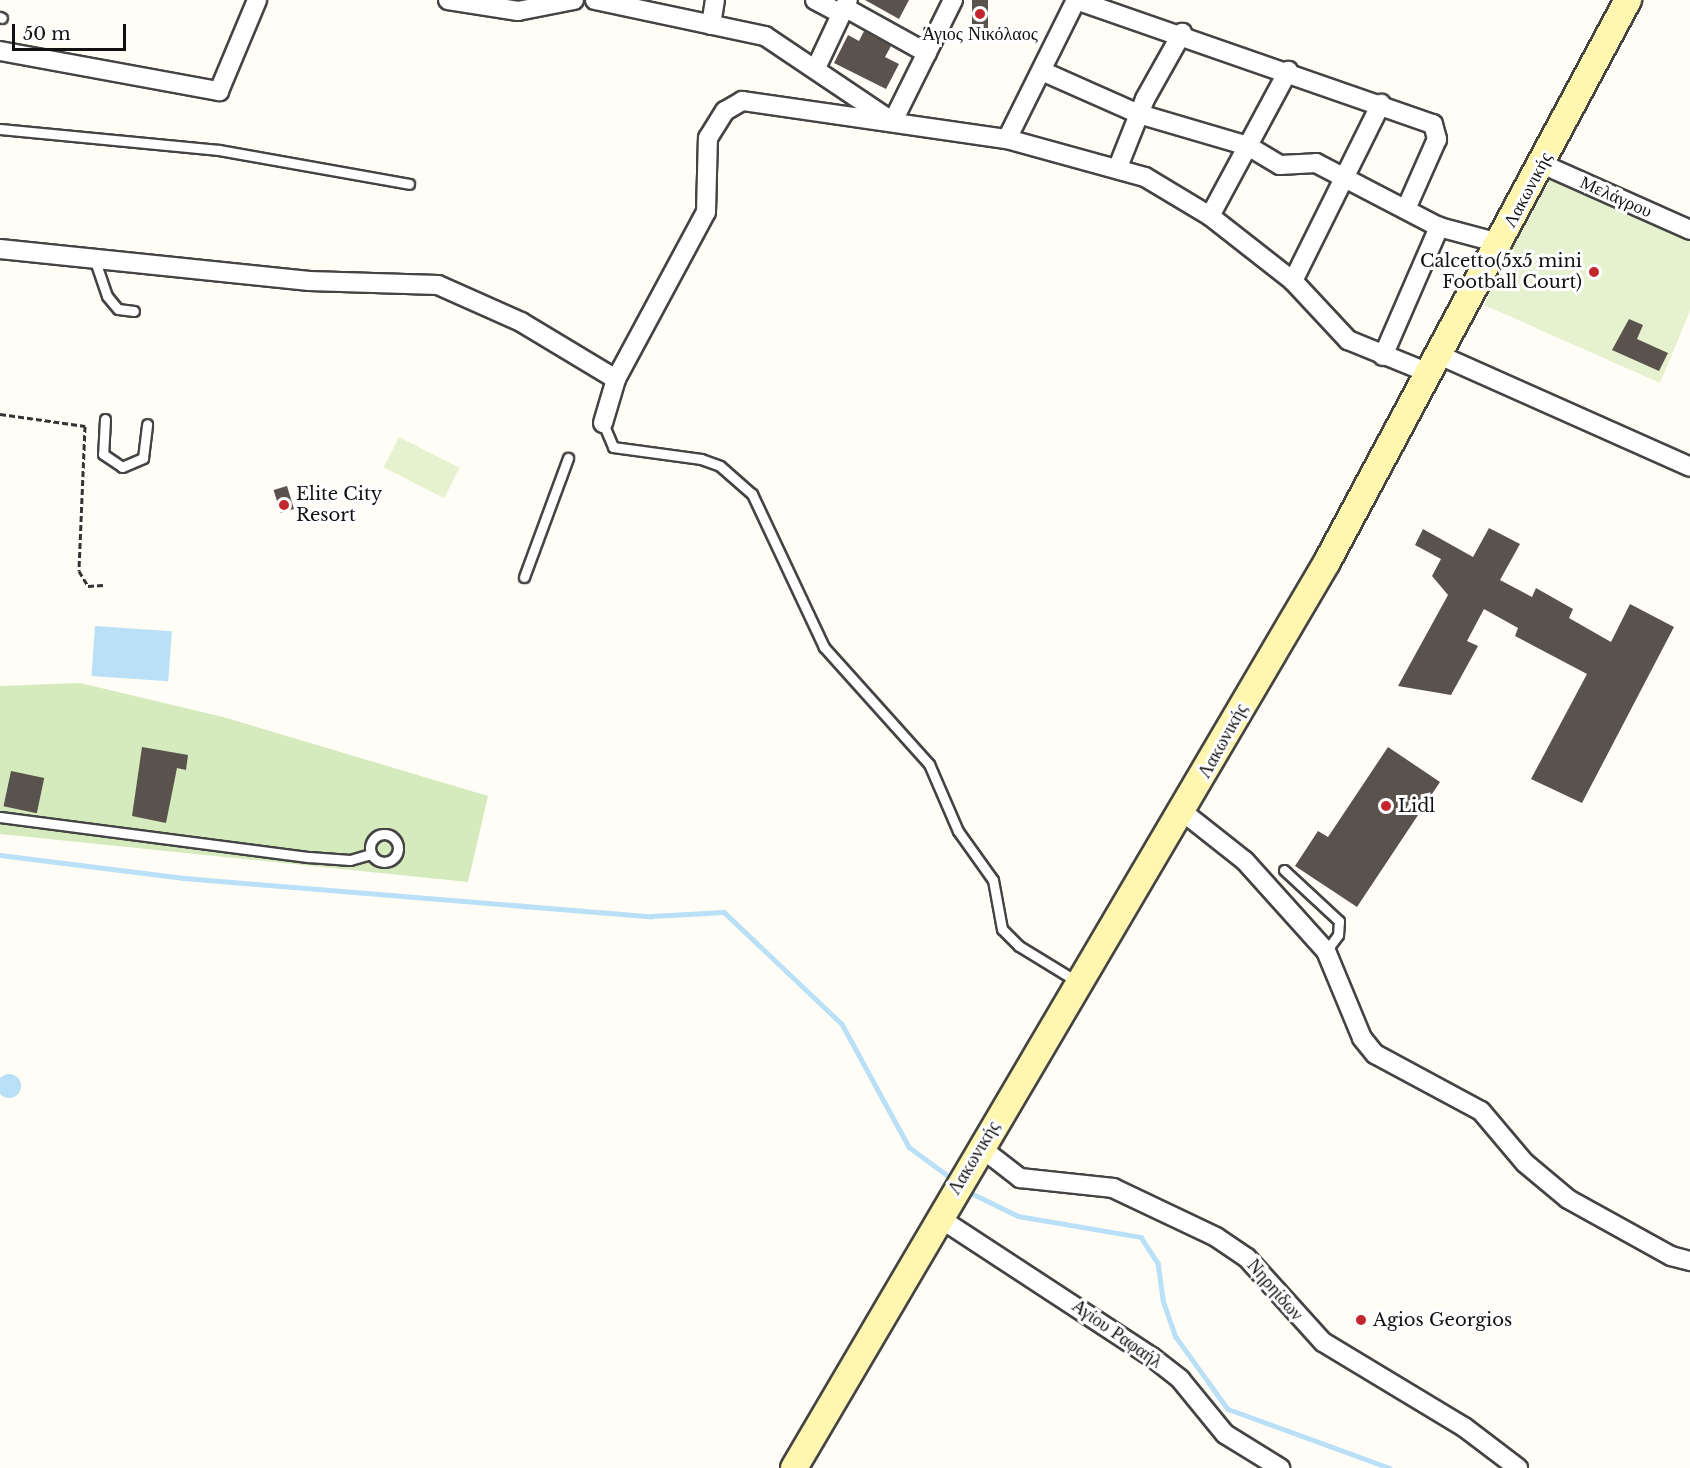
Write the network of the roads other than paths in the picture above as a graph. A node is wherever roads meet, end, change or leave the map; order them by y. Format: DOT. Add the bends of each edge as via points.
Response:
graph roads {
  1 [pos="257,0"];
  2 [pos="448,0"];
  3 [pos="574,0"];
  4 [pos="595,0"];
  5 [pos="715,0"];
  6 [pos="815,0"];
  7 [pos="953,0"];
  8 [pos="1076,0"];
  9 [pos="1628,0"];
  10 [pos="844,7"];
  11 [pos="711,25"];
  12 [pos="1182,33"];
  13 [pos="0,51"];
  14 [pos="927,52"];
  15 [pos="816,68"];
  16 [pos="1288,71"];
  17 [pos="1044,72"];
  18 [pos="1381,104"];
  19 [pos="1139,114"];
  20 [pos="893,121"];
  21 [pos="0,129"];
  22 [pos="1007,140"];
  23 [pos="1248,146"];
  24 [pos="1542,164"];
  25 [pos="1118,167"];
  26 [pos="1344,176"];
  27 [pos="409,184"];
  28 [pos="1406,209"];
  29 [pos="1210,216"];
  30 [pos="1439,227"];
  31 [pos="1690,230"];
  32 [pos="1499,243"];
  33 [pos="0,249"];
  34 [pos="94,258"];
  35 [pos="1293,281"];
  36 [pos="134,312"];
  37 [pos="1383,356"];
  38 [pos="1434,364"];
  39 [pos="616,379"];
  40 [pos="105,419"];
  41 [pos="603,423"];
  42 [pos="147,424"];
  43 [pos="568,458"];
  44 [pos="1690,467"];
  45 [pos="524,577"];
  46 [pos="1183,812"];
  47 [pos="0,817"];
  48 [pos="371,854"];
  49 [pos="1284,870"];
  50 [pos="1326,951"];
  51 [pos="1079,983"];
  52 [pos="979,1149"];
  53 [pos="938,1217"];
  54 [pos="1690,1261"];
  55 [pos="795,1468"];
  56 [pos="1280,1468"];
  57 [pos="1518,1468"];
  1 -- 13 [label="street" via="219,91"];
  2 -- 3 [label="street" via="518,11"];
  4 -- 11 [label="street"];
  5 -- 11 [label="street"];
  6 -- 10 [label="street"];
  7 -- 14 [label="street"];
  8 -- 12 [label="street"];
  8 -- 17 [label="street"];
  9 -- 24 [label="main road, Λακωνικής"];
  10 -- 14 [label="street"];
  10 -- 15 [label="street"];
  11 -- 15 [label="street" via="765,36"];
  12 -- 16 [label="street"];
  12 -- 19 [label="street"];
  14 -- 20 [label="street"];
  15 -- 20 [label="street"];
  16 -- 18 [label="street"];
  16 -- 23 [label="street"];
  17 -- 19 [label="street"];
  17 -- 22 [label="street"];
  18 -- 26 [label="street"];
  18 -- 28 [label="street" via="1439,131"];
  19 -- 23 [label="street"];
  19 -- 25 [label="street"];
  20 -- 22 [label="street"];
  20 -- 39 [label="street" via="741,101 724,111 704,155 706,212"];
  21 -- 27 [label="lane" via="219,150"];
  22 -- 25 [label="street"];
  23 -- 26 [label="street" via="1280,165 1316,163"];
  23 -- 29 [label="street"];
  24 -- 31 [label="street, Μελάγρου"];
  24 -- 32 [label="main road, Λακωνικής"];
  25 -- 29 [label="street" via="1173,192"];
  26 -- 28 [label="street"];
  26 -- 35 [label="street"];
  28 -- 30 [label="street"];
  29 -- 35 [label="street"];
  30 -- 32 [label="street"];
  30 -- 37 [label="street"];
  32 -- 38 [label="main road, Λακωνικής"];
  33 -- 34 [label="street"];
  34 -- 36 [label="lane" via="106,296 118,309"];
  34 -- 39 [label="street" via="309,281 438,285 521,322"];
  35 -- 37 [label="street" via="1335,331"];
  37 -- 38 [label="street"];
  38 -- 44 [label="street"];
  38 -- 46 [label="main road, Λακωνικής"];
  39 -- 41 [label="street"];
  40 -- 42 [label="lane" via="103,454 122,467 144,458"];
  41 -- 51 [label="lane" via="613,447 720,465 752,494 824,647 929,764 958,831 993,880 1002,929 1019,946"];
  43 -- 45 [label="lane"];
  46 -- 50 [label="street" via="1245,861"];
  46 -- 51 [label="main road, Λακωνικής"];
  47 -- 48 [label="lane" via="309,857 350,860"];
  49 -- 50 [label="lane" via="1339,921 1338,935"];
  50 -- 54 [label="street" via="1362,1038 1375,1054 1481,1111 1525,1163 1568,1199 1671,1256"];
  51 -- 52 [label="main road, Λακωνικής"];
  52 -- 53 [label="main road, Λακωνικής"];
  52 -- 57 [label="street, Νηρηίδων" via="1020,1178 1113,1188 1216,1237 1248,1258 1323,1341 1464,1427"];
  53 -- 55 [label="main road, Λακωνικής"];
  53 -- 56 [label="street, Αγίου Ραφαήλ" via="1152,1357 1180,1379 1225,1434"];
}
